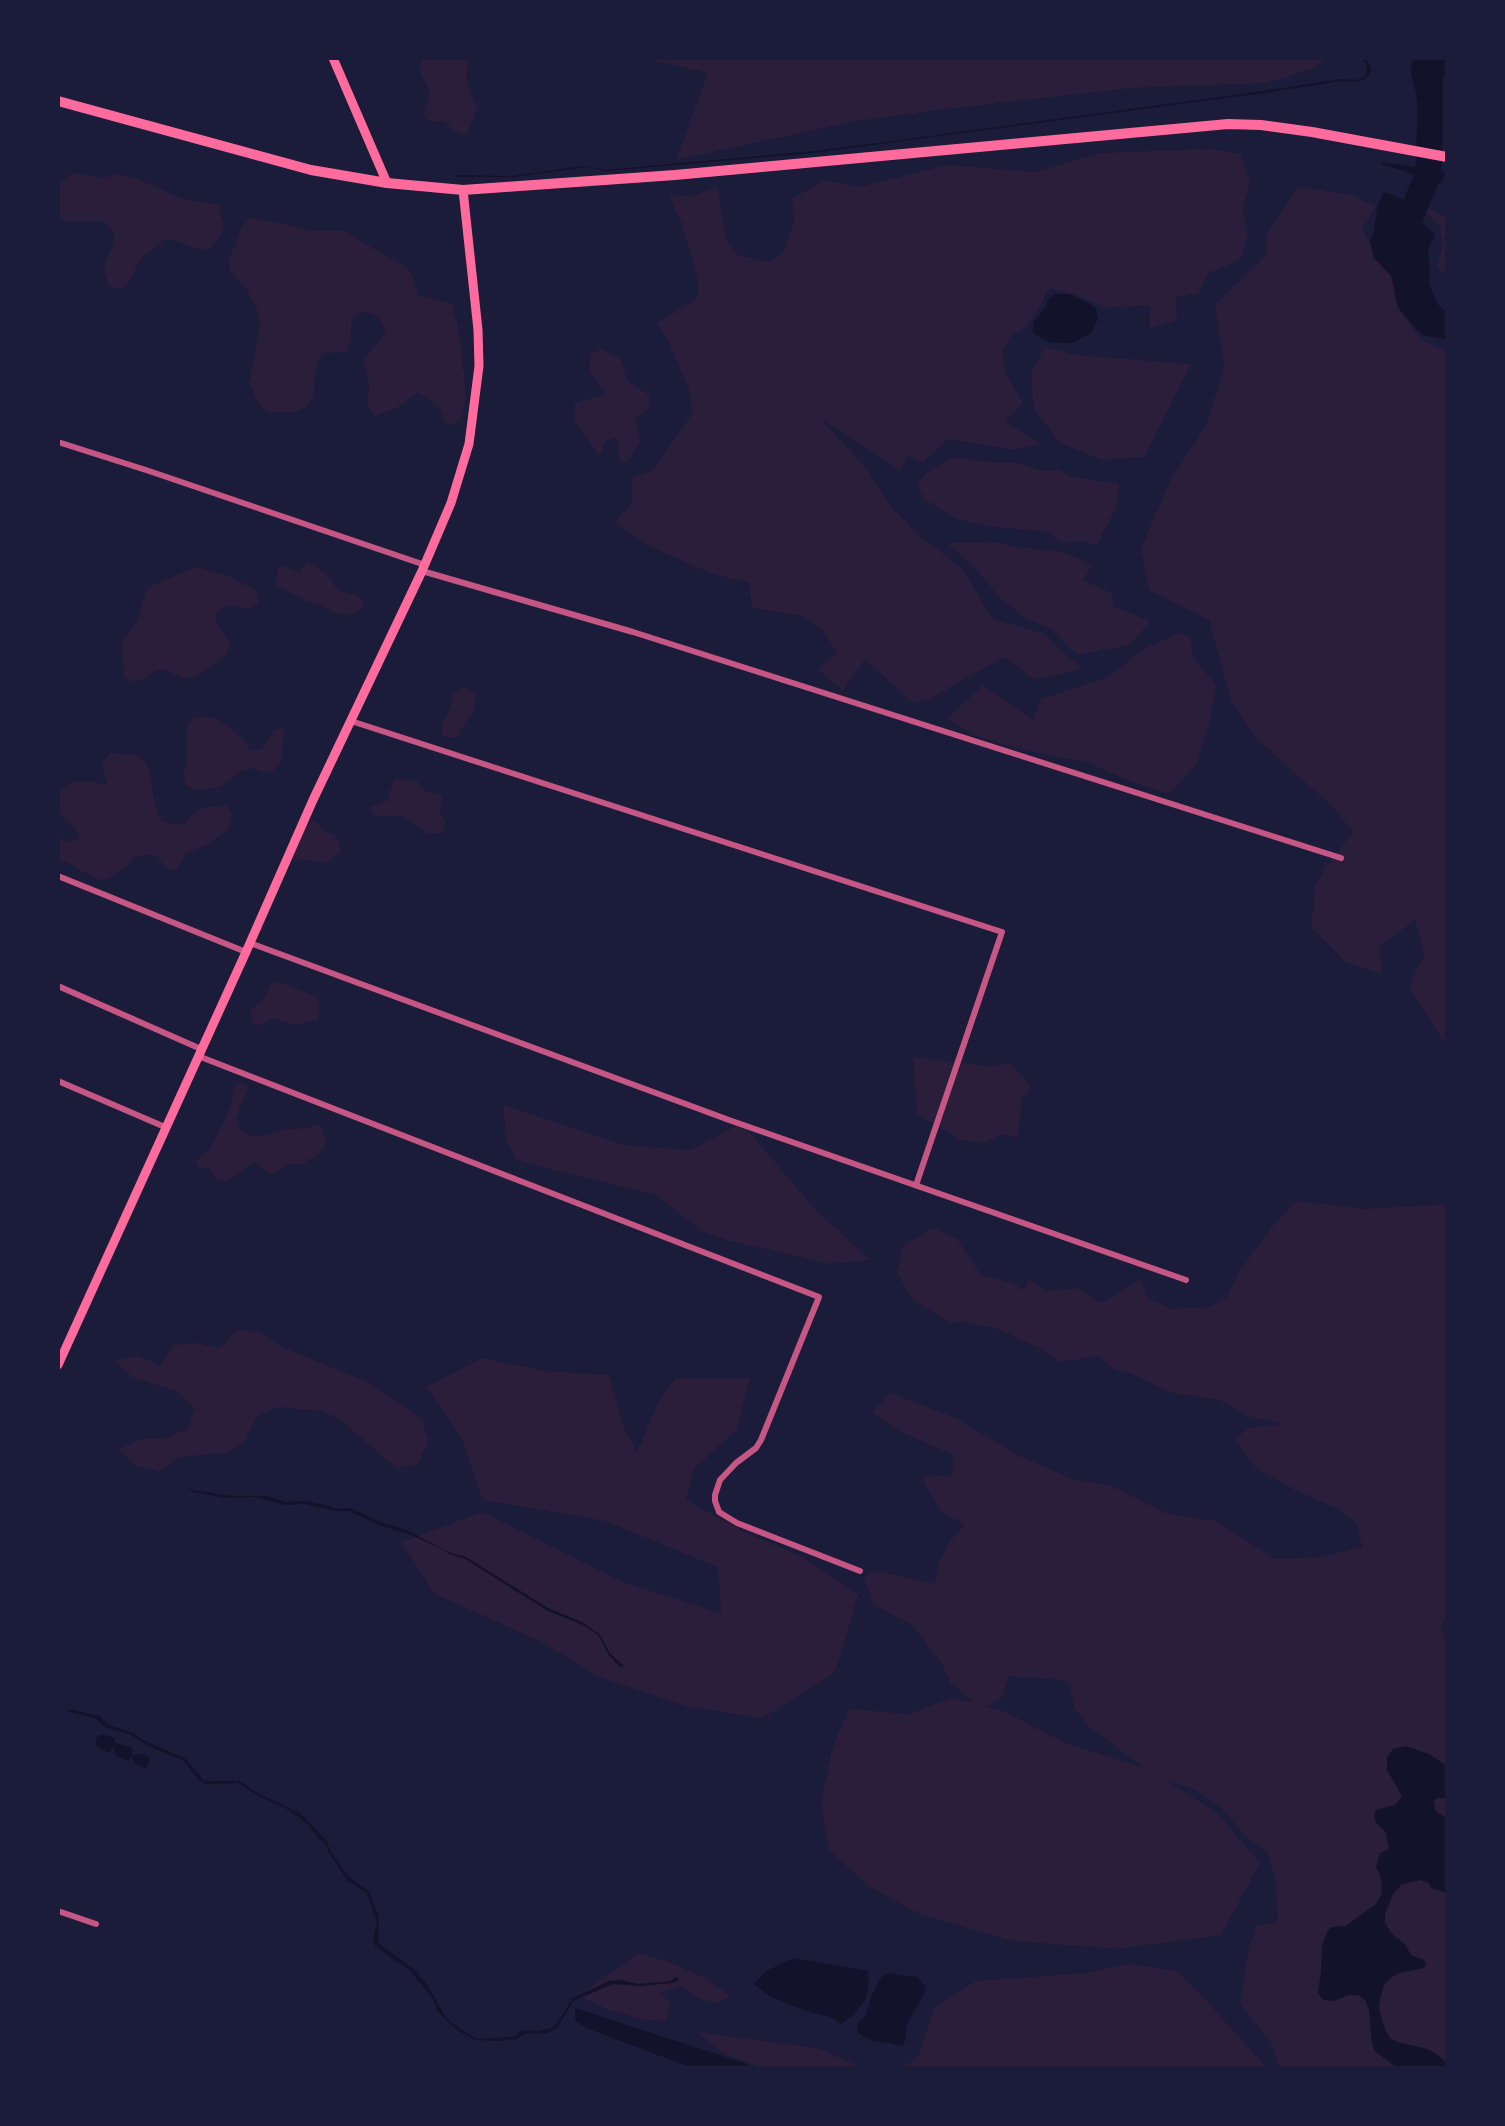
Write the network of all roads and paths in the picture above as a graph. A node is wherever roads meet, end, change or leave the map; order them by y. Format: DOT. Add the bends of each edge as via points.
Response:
graph roads {
  1 [pos="333,58"];
  2 [pos="58,100"];
  3 [pos="1447,157"];
  4 [pos="387,183"];
  5 [pos="463,190"];
  6 [pos="58,442"];
  7 [pos="424,568"];
  8 [pos="351,721"];
  9 [pos="1341,858"];
  10 [pos="58,876"];
  11 [pos="248,947"];
  12 [pos="58,986"];
  13 [pos="200,1053"];
  14 [pos="58,1082"];
  15 [pos="165,1127"];
  16 [pos="916,1185"];
  17 [pos="1186,1280"];
  18 [pos="58,1364"];
  19 [pos="860,1571"];
  20 [pos="58,1912"];
  21 [pos="96,1924"];
  1 -- 4 [label="main road"];
  2 -- 4 [label="main road" via="312,170"];
  3 -- 5 [label="main road" via="1312,132 1228,124"];
  4 -- 5 [label="main road"];
  5 -- 7 [label="main road" via="478,330 476,401 460,477"];
  6 -- 7 [label="street"];
  7 -- 8 [label="main road"];
  7 -- 9 [label="street"];
  8 -- 11 [label="main road"];
  8 -- 16 [label="street" via="1002,932"];
  10 -- 11 [label="street"];
  11 -- 13 [label="main road"];
  11 -- 16 [label="street"];
  12 -- 13 [label="street"];
  13 -- 15 [label="main road"];
  13 -- 19 [label="street" via="819,1297 761,1440 720,1480 715,1501 719,1512 737,1523"];
  14 -- 15 [label="street"];
  15 -- 18 [label="main road"];
  16 -- 17 [label="street"];
  20 -- 21 [label="street"];
}
